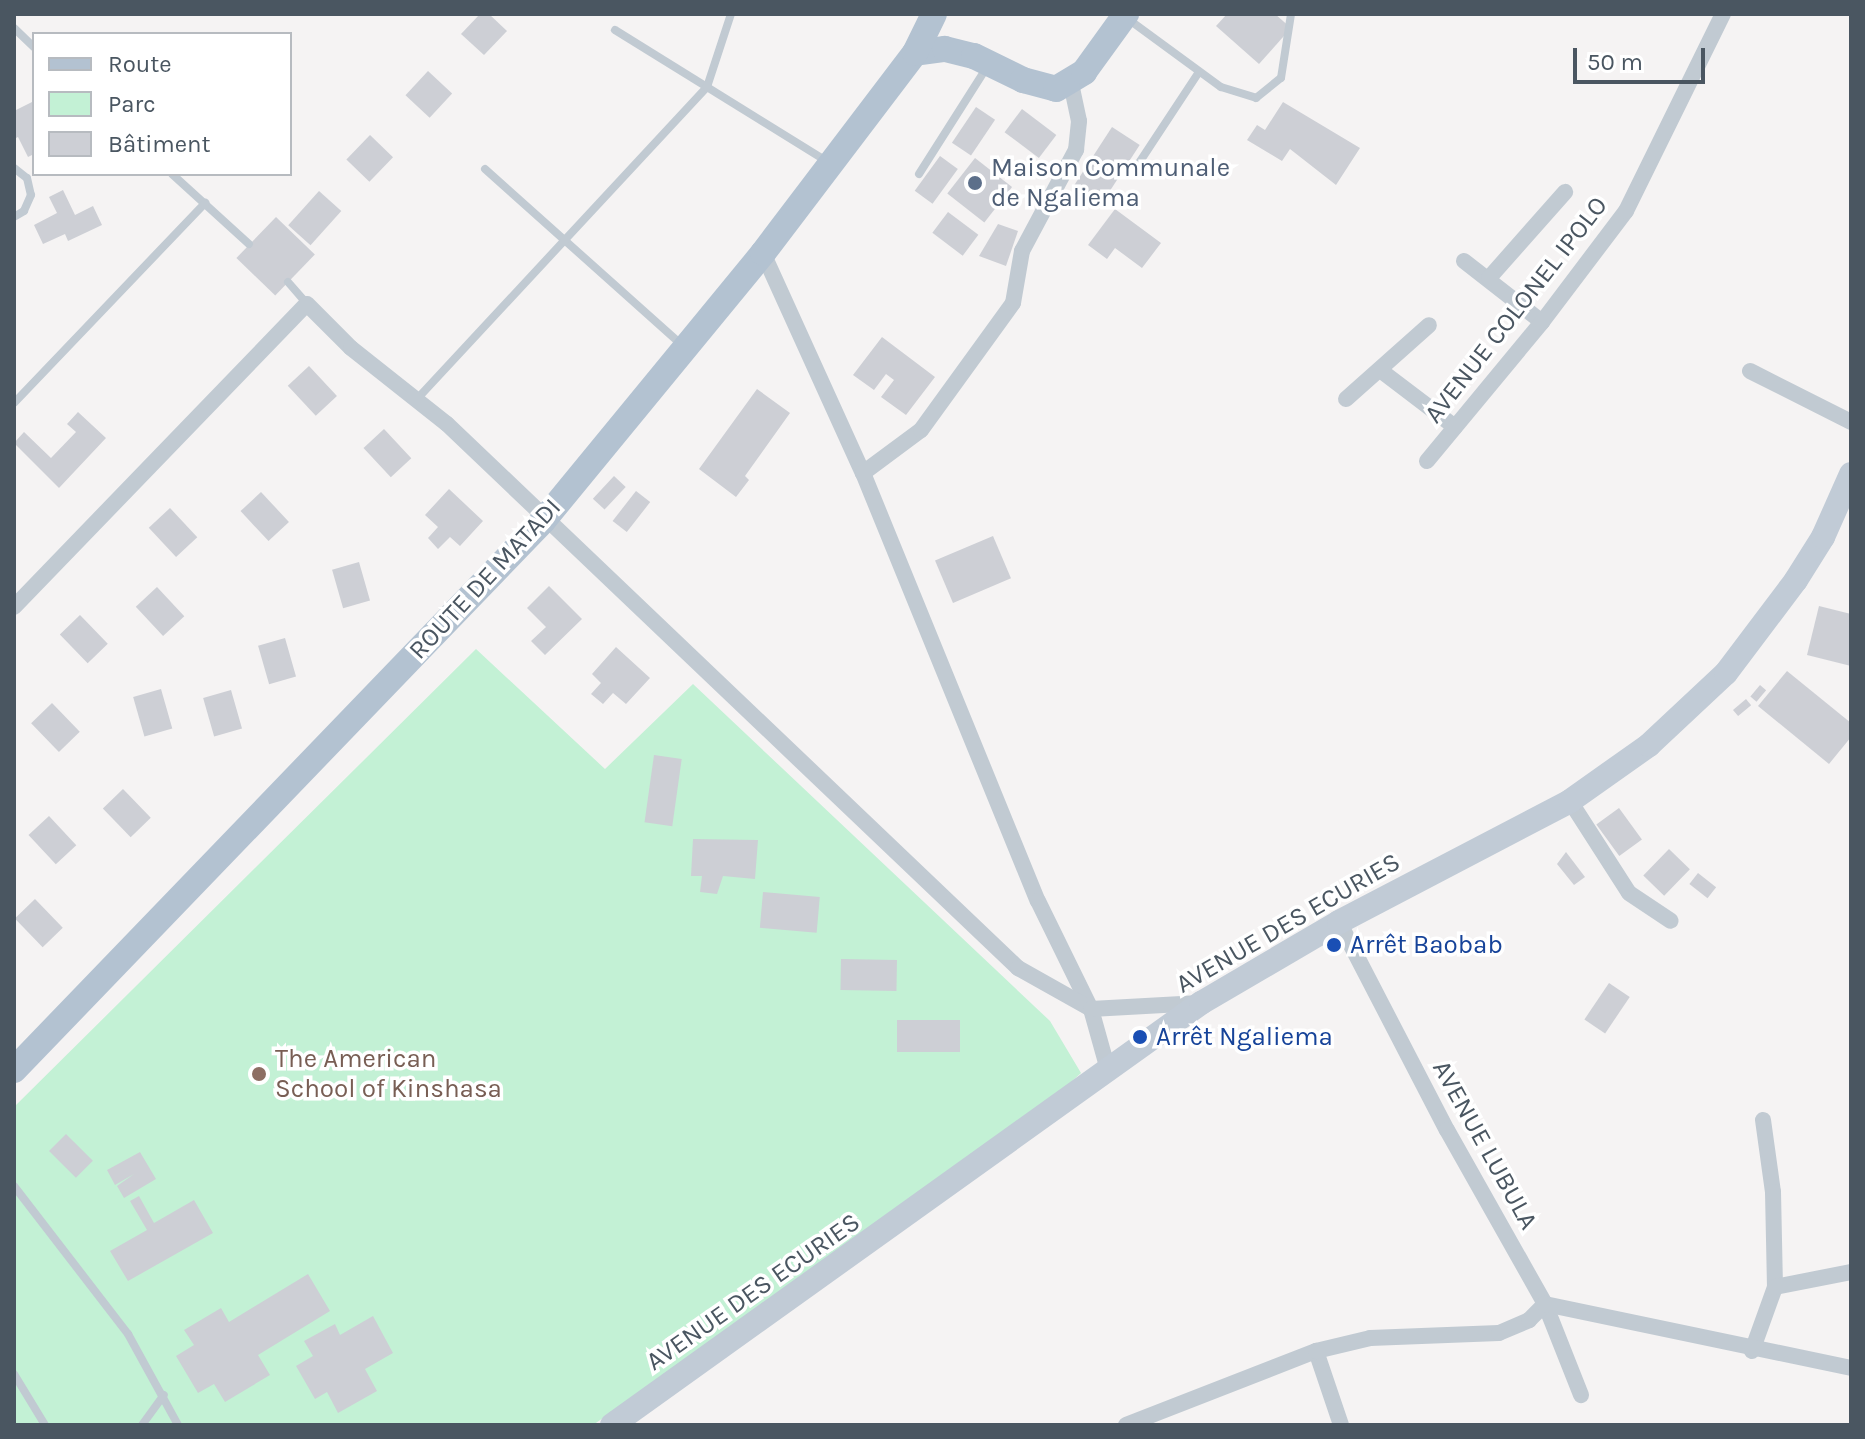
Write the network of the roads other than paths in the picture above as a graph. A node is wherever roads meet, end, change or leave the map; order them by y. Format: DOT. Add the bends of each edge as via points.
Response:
graph roads {
  1 [pos="731,14"];
  2 [pos="934,14"];
  3 [pos="1291,14"];
  4 [pos="1723,14"];
  5 [pos="1125,15"];
  6 [pos="14,28"];
  7 [pos="615,30"];
  8 [pos="32,45"];
  9 [pos="915,53"];
  10 [pos="989,63"];
  11 [pos="1199,72"];
  12 [pos="1071,84"];
  13 [pos="707,87"];
  14 [pos="831,163"];
  15 [pos="14,168"];
  16 [pos="485,169"];
  17 [pos="1135,169"];
  18 [pos="919,174"];
  19 [pos="174,176"];
  20 [pos="1565,192"];
  21 [pos="205,203"];
  22 [pos="14,217"];
  23 [pos="565,240"];
  24 [pos="249,244"];
  25 [pos="763,253"];
  26 [pos="1464,261"];
  27 [pos="1489,278"];
  28 [pos="288,282"];
  29 [pos="307,304"];
  30 [pos="1542,322"];
  31 [pos="1429,325"];
  32 [pos="687,349"];
  33 [pos="1380,370"];
  34 [pos="1750,371"];
  35 [pos="1346,399"];
  36 [pos="416,400"];
  37 [pos="14,403"];
  38 [pos="1851,422"];
  39 [pos="1455,427"];
  40 [pos="1427,461"];
  41 [pos="863,473"];
  42 [pos="1851,474"];
  43 [pos="543,521"];
  44 [pos="14,607"];
  45 [pos="1570,801"];
  46 [pos="1671,921"];
  47 [pos="1339,922"];
  48 [pos="1201,1003"];
  49 [pos="1091,1009"];
  50 [pos="14,1070"];
  51 [pos="1108,1070"];
  52 [pos="1763,1120"];
  53 [pos="14,1186"];
  54 [pos="1851,1272"];
  55 [pos="1775,1287"];
  56 [pos="1545,1304"];
  57 [pos="1316,1351"];
  58 [pos="1752,1351"];
  59 [pos="1851,1368"];
  60 [pos="14,1374"];
  61 [pos="164,1395"];
  62 [pos="1581,1395"];
  63 [pos="45,1425"];
  64 [pos="142,1425"];
  65 [pos="178,1425"];
  66 [pos="612,1425"];
  67 [pos="1127,1425"];
  68 [pos="1341,1425"];
  1 -- 13 [label="lane"];
  2 -- 9 [label="main road, ROUTE DE MATADI"];
  3 -- 11 [label="lane" via="1281,78 1256,98 1235,95"];
  4 -- 30 [label="street, AVENUE COLONEL IPOLO" via="1626,211"];
  5 -- 11 [label="lane"];
  5 -- 12 [label="main road"];
  6 -- 8 [label="lane"];
  7 -- 13 [label="lane"];
  9 -- 10 [label="main road" via="945,49"];
  9 -- 14 [label="main road, ROUTE DE MATADI"];
  10 -- 12 [label="main road" via="1041,87"];
  10 -- 18 [label="lane"];
  11 -- 17 [label="lane"];
  12 -- 41 [label="street" via="1079,121 1076,150 1026,242 1013,303 921,430"];
  13 -- 14 [label="lane"];
  13 -- 23 [label="lane"];
  14 -- 25 [label="main road, ROUTE DE MATADI"];
  15 -- 22 [label="lane" via="27,178 31,195 24,211"];
  16 -- 23 [label="lane"];
  19 -- 21 [label="lane"];
  20 -- 27 [label="street"];
  21 -- 24 [label="lane"];
  21 -- 37 [label="lane"];
  23 -- 32 [label="lane"];
  23 -- 36 [label="lane"];
  25 -- 32 [label="main road, ROUTE DE MATADI"];
  25 -- 41 [label="street"];
  26 -- 27 [label="street"];
  27 -- 30 [label="street"];
  28 -- 29 [label="lane"];
  29 -- 36 [label="street"];
  29 -- 44 [label="street"];
  30 -- 39 [label="street, AVENUE COLONEL IPOLO"];
  31 -- 33 [label="street"];
  32 -- 43 [label="main road, ROUTE DE MATADI"];
  33 -- 35 [label="street"];
  33 -- 39 [label="street"];
  34 -- 38 [label="street"];
  36 -- 43 [label="street"];
  39 -- 40 [label="street, AVENUE COLONEL IPOLO"];
  41 -- 49 [label="street" via="1038,901"];
  42 -- 45 [label="street, AVENUE DES ECURIES" via="1810,560 1726,673 1649,745"];
  43 -- 49 [label="street" via="869,822 1018,968"];
  43 -- 50 [label="main road, ROUTE DE MATADI"];
  45 -- 46 [label="street" via="1629,893"];
  45 -- 47 [label="street, AVENUE DES ECURIES"];
  47 -- 48 [label="street, AVENUE DES ECURIES"];
  47 -- 56 [label="street, AVENUE LUBULA"];
  48 -- 49 [label="street"];
  48 -- 51 [label="street, AVENUE DES ECURIES"];
  49 -- 51 [label="street"];
  51 -- 66 [label="street, AVENUE DES ECURIES"];
  52 -- 55 [label="street" via="1773,1192"];
  53 -- 61 [label="lane" via="128,1334"];
  54 -- 55 [label="street"];
  55 -- 58 [label="street"];
  56 -- 57 [label="street" via="1529,1320 1499,1333 1370,1338"];
  56 -- 58 [label="street"];
  56 -- 62 [label="street, AVENUE LUBULA"];
  57 -- 67 [label="street"];
  57 -- 68 [label="street"];
  58 -- 59 [label="street"];
  60 -- 63 [label="lane"];
  61 -- 64 [label="lane"];
  61 -- 65 [label="lane"];
}
